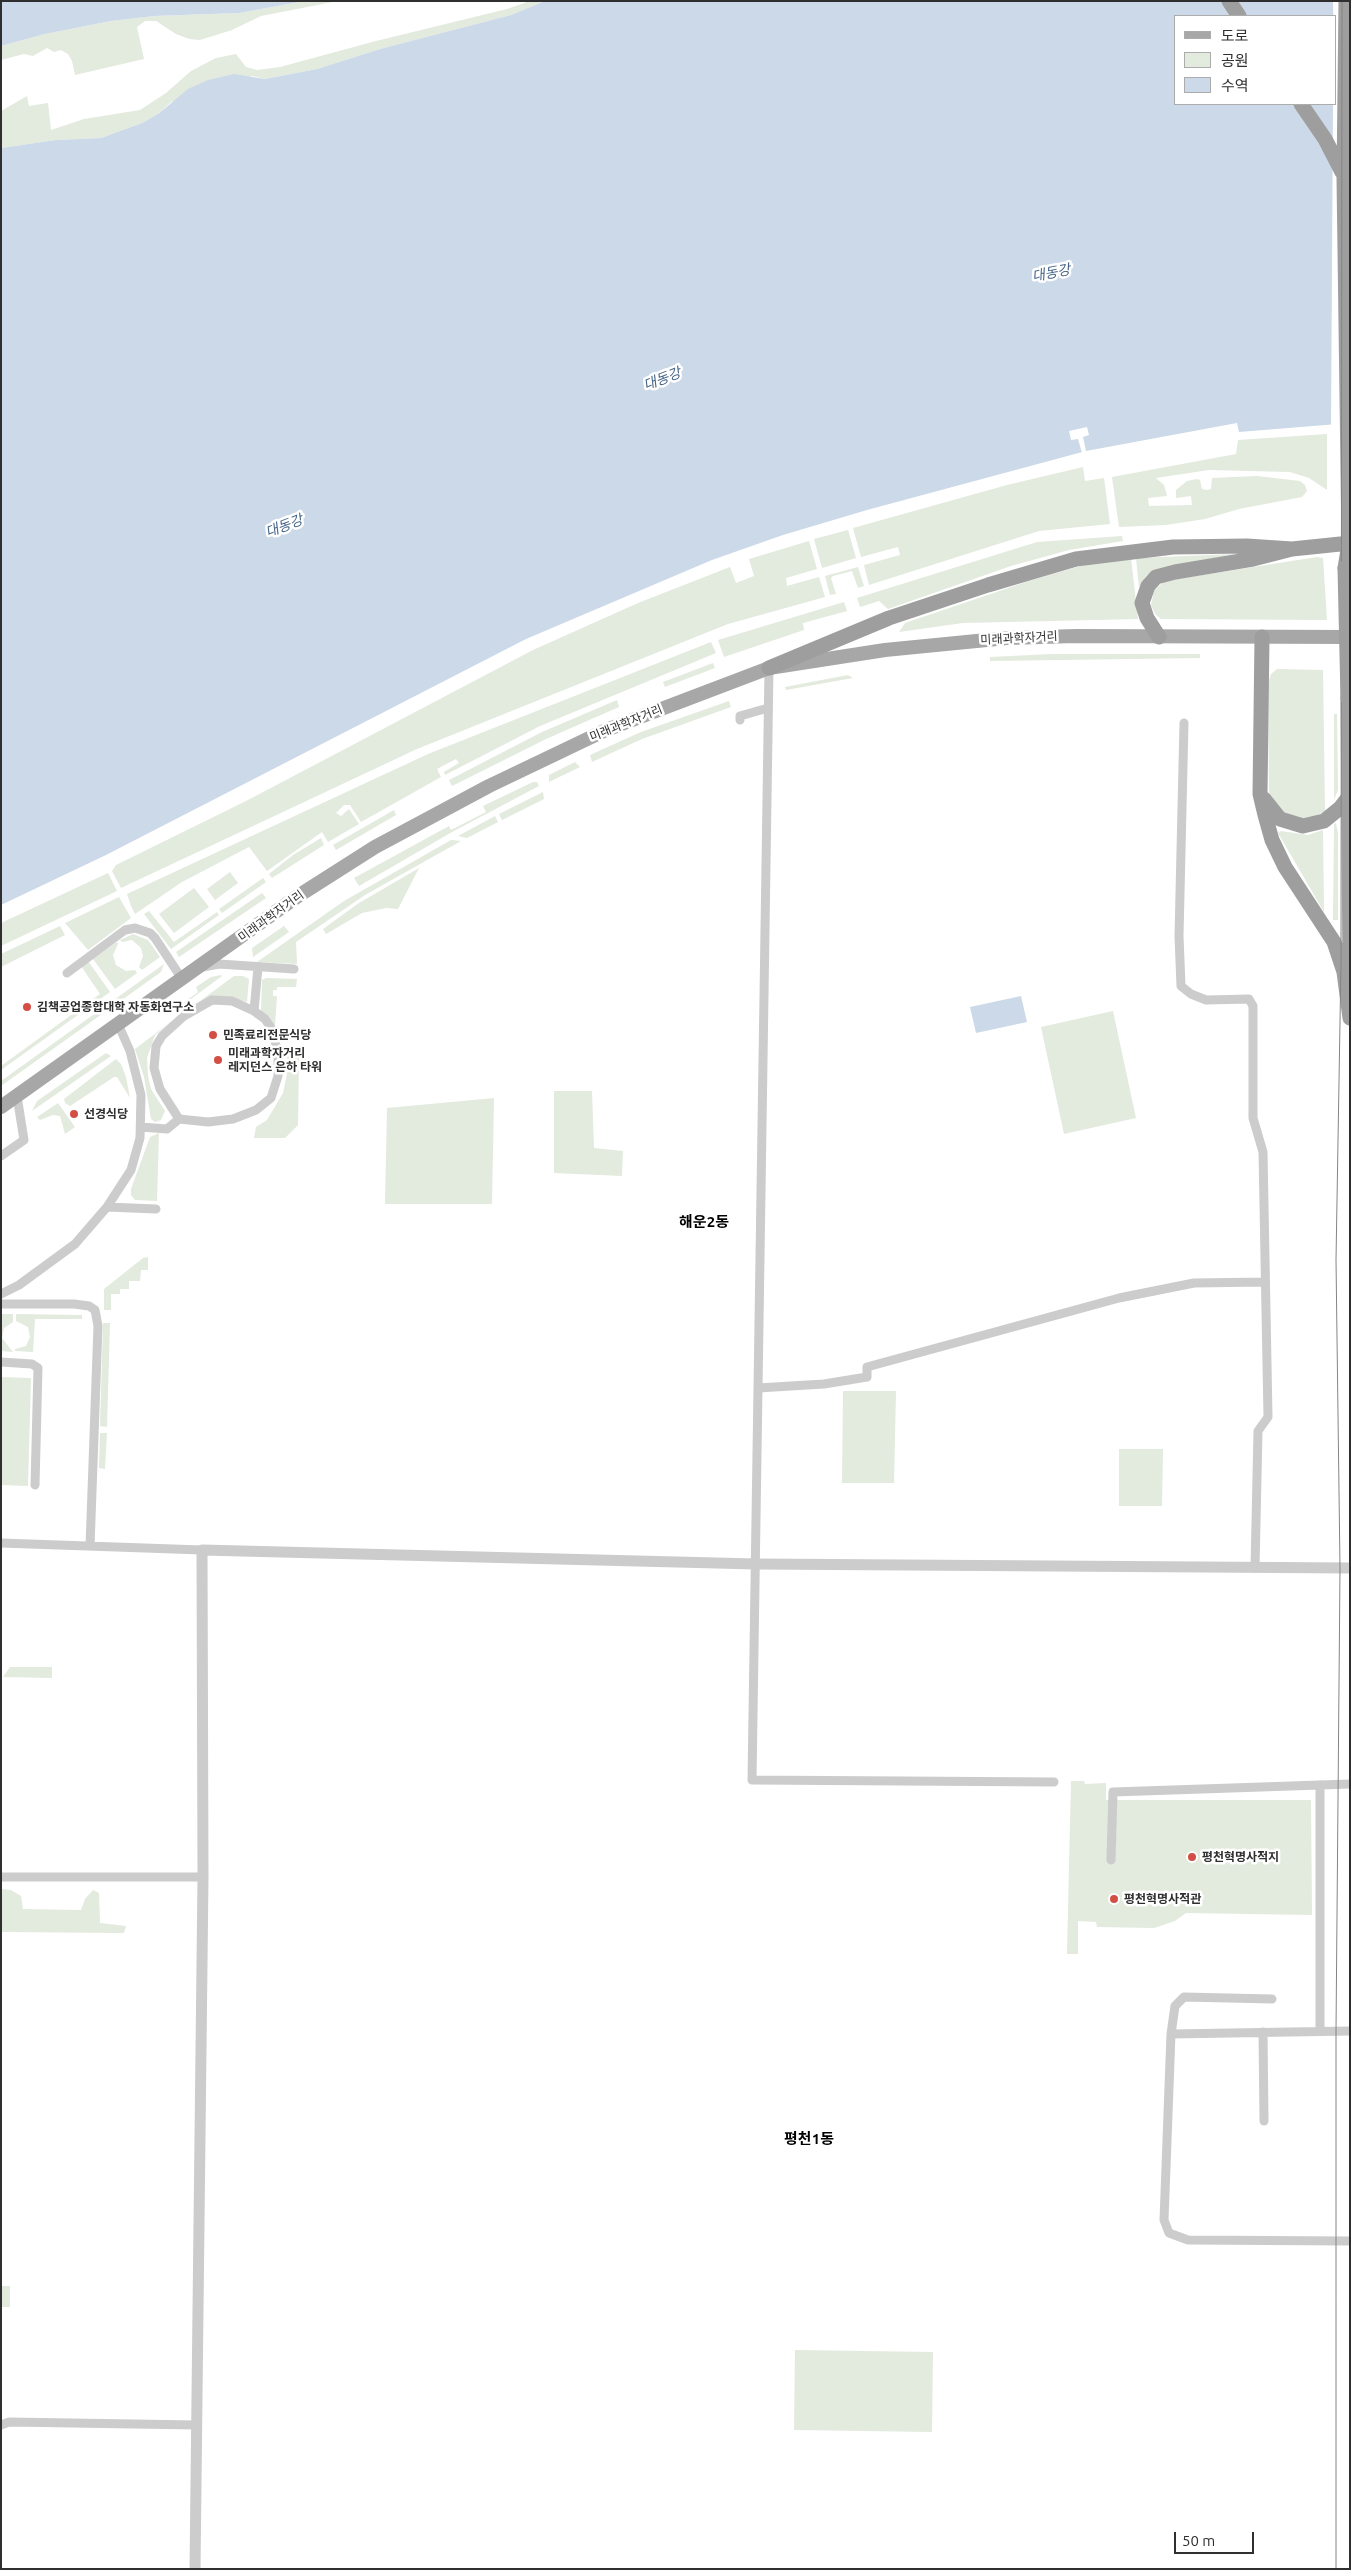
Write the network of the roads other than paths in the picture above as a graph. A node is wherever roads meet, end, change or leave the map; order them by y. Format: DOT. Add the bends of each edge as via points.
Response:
graph roads {
  1 [pos="1344,1"];
  2 [pos="1335,15"];
  3 [pos="1302,105"];
  4 [pos="1344,178"];
  5 [pos="1349,544"];
  6 [pos="1292,549"];
  7 [pos="1158,637"];
  8 [pos="1262,637"];
  9 [pos="1350,637"];
  10 [pos="769,668"];
  11 [pos="768,708"];
  12 [pos="740,720"];
  13 [pos="1184,723"];
  14 [pos="1260,794"];
  15 [pos="1347,799"];
  16 [pos="198,968"];
  17 [pos="258,968"];
  18 [pos="294,969"];
  19 [pos="67,973"];
  20 [pos="1350,977"];
  21 [pos="182,979"];
  22 [pos="254,1011"];
  23 [pos="1350,1018"];
  24 [pos="118,1024"];
  25 [pos="17,1096"];
  26 [pos="1,1107"];
  27 [pos="179,1119"];
  28 [pos="140,1127"];
  29 [pos="1,1156"];
  30 [pos="107,1207"];
  31 [pos="156,1209"];
  32 [pos="1265,1282"];
  33 [pos="1,1294"];
  34 [pos="1,1304"];
  35 [pos="1,1362"];
  36 [pos="758,1388"];
  37 [pos="35,1485"];
  38 [pos="1,1543"];
  39 [pos="90,1546"];
  40 [pos="202,1550"];
  41 [pos="756,1564"];
  42 [pos="1255,1568"];
  43 [pos="1350,1568"];
  44 [pos="1054,1782"];
  45 [pos="1350,1784"];
  46 [pos="1320,1785"];
  47 [pos="1111,1860"];
  48 [pos="1,1876"];
  49 [pos="203,1876"];
  50 [pos="1272,1999"];
  51 [pos="1320,2031"];
  52 [pos="1350,2031"];
  53 [pos="1263,2032"];
  54 [pos="1172,2034"];
  55 [pos="1264,2121"];
  56 [pos="1350,2241"];
  57 [pos="1,2425"];
  58 [pos="197,2425"];
  59 [pos="195,2569"];
  1 -- 2 [label="highway"];
  1 -- 4 [label="highway"];
  3 -- 4 [label="highway" via="1325,139"];
  4 -- 5 [label="highway"];
  5 -- 6 [label="highway"];
  5 -- 15 [label="highway, bridge" via="1345,568"];
  6 -- 7 [label="highway" via="1156,577 1148,586 1142,603"];
  6 -- 10 [label="highway" via="1173,547 1076,559 889,618"];
  7 -- 8 [label="main road, 미래과학자거리"];
  7 -- 10 [label="main road, 미래과학자거리" via="1076,636 944,642"];
  8 -- 9 [label="main road, 미래과학자거리"];
  8 -- 14 [label="highway"];
  10 -- 11 [label="street"];
  10 -- 16 [label="main road, 미래과학자거리" via="606,730 489,786 375,847 298,896"];
  11 -- 12 [label="street" via="740,716"];
  11 -- 36 [label="street"];
  13 -- 32 [label="street" via="1179,936 1181,986 1206,1000 1249,999 1253,1006 1253,1118 1263,1152"];
  14 -- 15 [label="highway" via="1280,819 1303,826 1324,821"];
  14 -- 23 [label="highway" via="1272,840 1285,867 1334,942 1344,972"];
  15 -- 20 [label="highway"];
  16 -- 17 [label="street" via="219,964"];
  16 -- 21 [label="main road, 미래과학자거리"];
  17 -- 18 [label="street"];
  17 -- 22 [label="street"];
  19 -- 21 [label="street" via="120,933 135,928 150,933"];
  21 -- 24 [label="main road, 미래과학자거리"];
  22 -- 27 [label="street" via="271,1028 278,1052 278,1076 271,1098 256,1110 233,1119 208,1122"];
  22 -- 27 [label="street" via="232,1001 212,1000 184,1016 162,1036 156,1046 154,1068 160,1089"];
  24 -- 25 [label="main road, 미래과학자거리"];
  24 -- 28 [label="street" via="138,1076 142,1095"];
  25 -- 26 [label="main road, 미래과학자거리"];
  25 -- 29 [label="street" via="24,1140"];
  27 -- 28 [label="street" via="167,1129"];
  28 -- 30 [label="street" via="131,1170"];
  30 -- 31 [label="street"];
  30 -- 33 [label="street" via="75,1244 19,1285"];
  32 -- 36 [label="street" via="1194,1282 1119,1298 867,1367 867,1377 824,1384"];
  32 -- 42 [label="street" via="1268,1416 1258,1431"];
  34 -- 39 [label="street" via="74,1304 95,1310 98,1326"];
  35 -- 37 [label="street" via="32,1364 38,1368"];
  36 -- 41 [label="street"];
  38 -- 39 [label="street"];
  39 -- 40 [label="street"];
  40 -- 41 [label="street"];
  40 -- 49 [label="street"];
  41 -- 42 [label="street"];
  41 -- 44 [label="street" via="752,1780"];
  42 -- 43 [label="street"];
  45 -- 46 [label="street"];
  46 -- 47 [label="street" via="1112,1792"];
  46 -- 51 [label="street"];
  48 -- 49 [label="street"];
  49 -- 58 [label="street"];
  50 -- 54 [label="street" via="1184,1997 1175,2006"];
  51 -- 52 [label="street"];
  51 -- 53 [label="street"];
  53 -- 54 [label="street"];
  53 -- 55 [label="street"];
  54 -- 56 [label="street" via="1164,2220 1169,2233 1188,2240"];
  57 -- 58 [label="street" via="9,2422"];
  58 -- 59 [label="street"];
}
